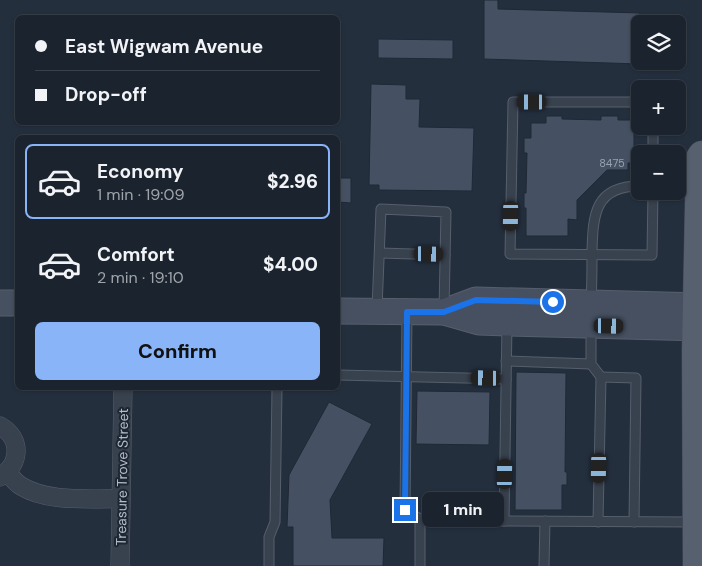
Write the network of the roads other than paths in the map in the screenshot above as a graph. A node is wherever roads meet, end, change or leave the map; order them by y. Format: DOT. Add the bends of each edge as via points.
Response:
graph roads {
  1 [pos="631,102"];
  2 [pos="702,155"];
  3 [pos="631,187"];
  4 [pos="688,189"];
  5 [pos="653,200"];
  6 [pos="380,253"];
  7 [pos="445,255"];
  8 [pos="592,255"];
  9 [pos="15,303"];
  10 [pos="0,304"];
  11 [pos="340,311"];
  12 [pos="377,312"];
  13 [pos="407,312"];
  14 [pos="444,312"];
  15 [pos="591,314"];
  16 [pos="699,317"];
  17 [pos="507,323"];
  18 [pos="506,362"];
  19 [pos="590,364"];
  20 [pos="340,375"];
  21 [pos="406,376"];
  22 [pos="601,377"];
  23 [pos="506,379"];
  24 [pos="123,390"];
  25 [pos="277,390"];
  26 [pos="0,426"];
  27 [pos="4,475"];
  28 [pos="121,499"];
  29 [pos="420,520"];
  30 [pos="504,521"];
  31 [pos="545,521"];
  32 [pos="598,522"];
  33 [pos="634,522"];
  34 [pos="696,522"];
  35 [pos="120,566"];
  36 [pos="269,566"];
  37 [pos="420,566"];
  38 [pos="544,566"];
  39 [pos="697,566"];
  1 -- 8 [label="lane" via="514,102 510,254"];
  2 -- 4 [label="main road"];
  3 -- 8 [label="lane" via="606,196 597,208 593,221"];
  4 -- 16 [label="main road"];
  5 -- 8 [label="lane" via="652,255"];
  6 -- 7 [label="lane"];
  6 -- 7 [label="lane" via="381,209 446,212"];
  6 -- 12 [label="lane"];
  7 -- 14 [label="lane"];
  8 -- 15 [label="lane"];
  9 -- 10 [label="main road"];
  11 -- 12 [label="main road"];
  12 -- 13 [label="main road"];
  13 -- 14 [label="main road"];
  13 -- 21 [label="lane"];
  14 -- 15 [label="main road" via="476,300"];
  14 -- 17 [label="main road" via="479,322"];
  15 -- 16 [label="main road"];
  15 -- 17 [label="main road"];
  15 -- 19 [label="lane"];
  16 -- 34 [label="main road"];
  17 -- 18 [label="lane"];
  18 -- 19 [label="lane"];
  18 -- 23 [label="lane"];
  19 -- 22 [label="lane"];
  20 -- 21 [label="lane"];
  21 -- 23 [label="lane"];
  21 -- 29 [label="lane" via="405,510"];
  22 -- 32 [label="lane"];
  22 -- 33 [label="lane" via="636,378"];
  23 -- 30 [label="lane"];
  24 -- 28 [label="street, Treasure Trove Street"];
  25 -- 36 [label="lane" via="275,522 269,537"];
  26 -- 27 [label="street" via="9,432 16,448 13,466"];
  27 -- 28 [label="street" via="34,493 54,497"];
  28 -- 35 [label="street, Treasure Trove Street"];
  29 -- 30 [label="lane"];
  29 -- 37 [label="lane"];
  30 -- 31 [label="lane"];
  31 -- 32 [label="lane"];
  31 -- 38 [label="lane"];
  32 -- 33 [label="lane"];
  33 -- 34 [label="lane"];
  34 -- 39 [label="main road"];
}
